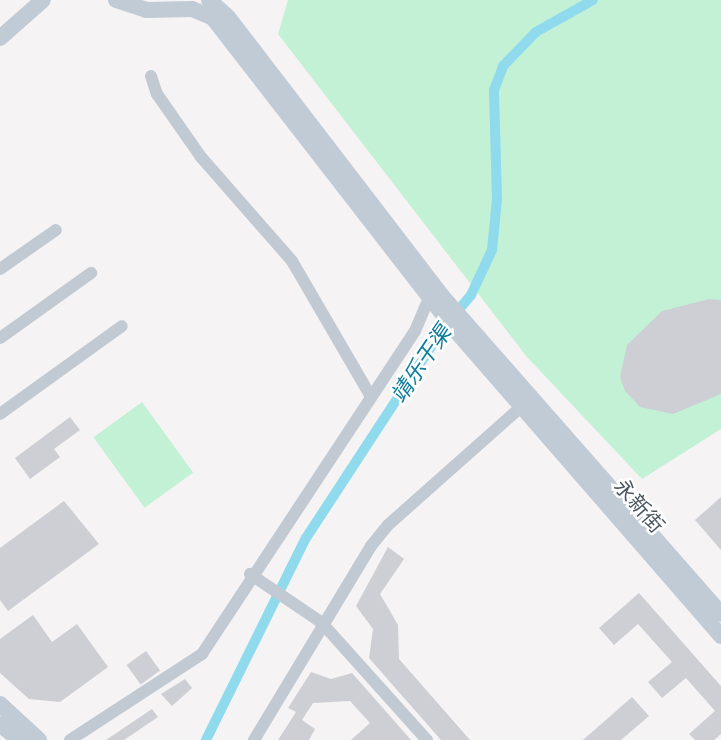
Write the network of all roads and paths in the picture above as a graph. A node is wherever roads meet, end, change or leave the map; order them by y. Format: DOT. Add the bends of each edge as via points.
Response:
graph roads {
  1 [pos="43,0"];
  2 [pos="116,0"];
  3 [pos="209,0"];
  4 [pos="0,38"];
  5 [pos="150,76"];
  6 [pos="56,230"];
  7 [pos="0,269"];
  8 [pos="91,273"];
  9 [pos="435,299"];
  10 [pos="122,326"];
  11 [pos="0,338"];
  12 [pos="370,395"];
  13 [pos="528,401"];
  14 [pos="0,414"];
  15 [pos="250,574"];
  16 [pos="721,614"];
  17 [pos="321,622"];
  18 [pos="721,636"];
  19 [pos="0,704"];
  20 [pos="0,724"];
  21 [pos="37,739"];
  22 [pos="19,740"];
  23 [pos="70,740"];
  24 [pos="254,740"];
  25 [pos="427,740"];
  1 -- 4 [label="street"];
  2 -- 9 [label="street" via="146,10 192,9 213,18"];
  3 -- 9 [label="street" via="228,17"];
  5 -- 12 [label="street" via="157,94 201,157 292,261"];
  6 -- 7 [label="street"];
  8 -- 11 [label="street"];
  9 -- 12 [label="street"];
  9 -- 13 [label="street"];
  10 -- 14 [label="street"];
  12 -- 15 [label="street"];
  13 -- 16 [label="street, 永新街"];
  13 -- 17 [label="street" via="388,525"];
  13 -- 18 [label="street, 永新街"];
  15 -- 17 [label="street"];
  15 -- 23 [label="street" via="202,654"];
  17 -- 24 [label="street"];
  17 -- 25 [label="street"];
  19 -- 21 [label="street"];
  20 -- 22 [label="street"];
}
